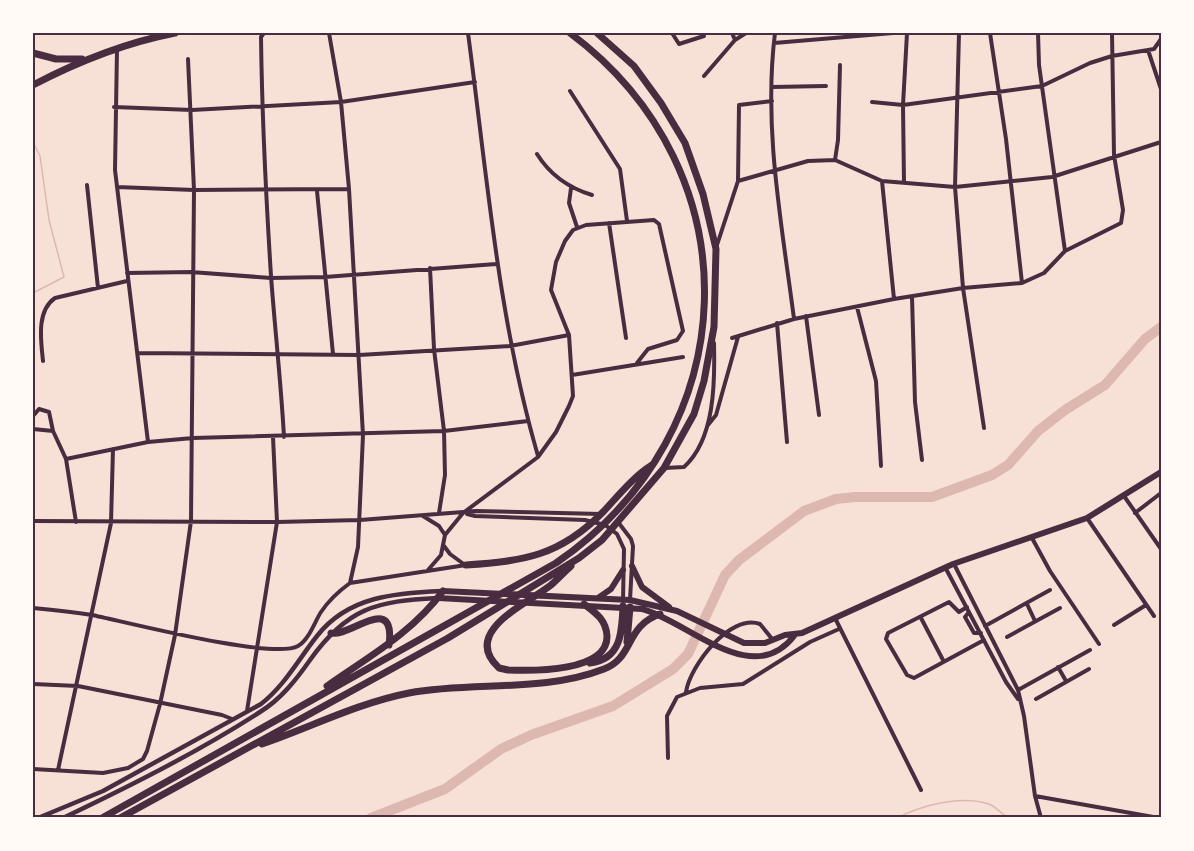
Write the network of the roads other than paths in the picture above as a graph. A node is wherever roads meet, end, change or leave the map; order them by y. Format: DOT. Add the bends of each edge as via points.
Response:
graph roads {
  1 [pos="175,33"];
  2 [pos="329,33"];
  3 [pos="468,33"];
  4 [pos="570,33"];
  5 [pos="597,33"];
  6 [pos="672,33"];
  7 [pos="732,33"];
  8 [pos="746,33"];
  9 [pos="775,33"];
  10 [pos="893,33"];
  11 [pos="907,33"];
  12 [pos="959,33"];
  13 [pos="990,33"];
  14 [pos="1038,33"];
  15 [pos="1112,33"];
  16 [pos="263,35"];
  17 [pos="866,35"];
  18 [pos="704,36"];
  19 [pos="1161,39"];
  20 [pos="735,40"];
  21 [pos="774,43"];
  22 [pos="117,47"];
  23 [pos="1148,50"];
  24 [pos="33,53"];
  25 [pos="1112,56"];
  26 [pos="84,59"];
  27 [pos="188,59"];
  28 [pos="840,65"];
  29 [pos="704,76"];
  30 [pos="475,82"];
  31 [pos="33,85"];
  32 [pos="826,86"];
  33 [pos="1042,86"];
  34 [pos="772,87"];
  35 [pos="1161,89"];
  36 [pos="570,91"];
  37 [pos="999,91"];
  38 [pos="957,98"];
  39 [pos="772,101"];
  40 [pos="341,102"];
  41 [pos="872,102"];
  42 [pos="903,105"];
  43 [pos="114,107"];
  44 [pos="264,107"];
  45 [pos="192,110"];
  46 [pos="1161,142"];
  47 [pos="537,154"];
  48 [pos="1114,155"];
  49 [pos="835,160"];
  50 [pos="775,170"];
  51 [pos="1052,177"];
  52 [pos="738,181"];
  53 [pos="882,181"];
  54 [pos="1010,182"];
  55 [pos="904,183"];
  56 [pos="87,185"];
  57 [pos="117,187"];
  58 [pos="571,187"];
  59 [pos="955,187"];
  60 [pos="349,189"];
  61 [pos="194,190"];
  62 [pos="317,190"];
  63 [pos="267,191"];
  64 [pos="592,195"];
  65 [pos="627,221"];
  66 [pos="609,224"];
  67 [pos="577,227"];
  68 [pos="716,249"];
  69 [pos="1065,251"];
  70 [pos="496,264"];
  71 [pos="430,268"];
  72 [pos="191,272"];
  73 [pos="127,273"];
  74 [pos="353,274"];
  75 [pos="271,278"];
  76 [pos="325,278"];
  77 [pos="127,281"];
  78 [pos="1022,283"];
  79 [pos="98,288"];
  80 [pos="963,288"];
  81 [pos="912,297"];
  82 [pos="894,299"];
  83 [pos="857,307"];
  84 [pos="806,316"];
  85 [pos="794,319"];
  86 [pos="777,323"];
  87 [pos="714,327"];
  88 [pos="569,335"];
  89 [pos="738,337"];
  90 [pos="626,338"];
  91 [pos="732,338"];
  92 [pos="510,346"];
  93 [pos="434,349"];
  94 [pos="138,353"];
  95 [pos="193,354"];
  96 [pos="333,354"];
  97 [pos="359,355"];
  98 [pos="280,356"];
  99 [pos="683,357"];
  100 [pos="43,361"];
  101 [pos="637,363"];
  102 [pos="572,375"];
  103 [pos="819,415"];
  104 [pos="33,416"];
  105 [pos="528,421"];
  106 [pos="708,426"];
  107 [pos="984,428"];
  108 [pos="33,429"];
  109 [pos="53,431"];
  110 [pos="444,431"];
  111 [pos="363,435"];
  112 [pos="273,437"];
  113 [pos="284,437"];
  114 [pos="193,438"];
  115 [pos="148,442"];
  116 [pos="787,442"];
  117 [pos="113,449"];
  118 [pos="538,457"];
  119 [pos="66,459"];
  120 [pos="922,460"];
  121 [pos="654,463"];
  122 [pos="881,466"];
  123 [pos="664,468"];
  124 [pos="1161,472"];
  125 [pos="1161,493"];
  126 [pos="1124,496"];
  127 [pos="439,513"];
  128 [pos="463,513"];
  129 [pos="1135,513"];
  130 [pos="420,515"];
  131 [pos="1087,518"];
  132 [pos="34,520"];
  133 [pos="360,520"];
  134 [pos="191,521"];
  135 [pos="76,522"];
  136 [pos="277,522"];
  137 [pos="111,523"];
  138 [pos="445,535"];
  139 [pos="1032,538"];
  140 [pos="444,546"];
  141 [pos="1161,549"];
  142 [pos="579,558"];
  143 [pos="953,564"];
  144 [pos="466,566"];
  145 [pos="632,566"];
  146 [pos="945,567"];
  147 [pos="623,570"];
  148 [pos="428,571"];
  149 [pos="547,571"];
  150 [pos="350,583"];
  151 [pos="1050,590"];
  152 [pos="440,595"];
  153 [pos="597,599"];
  154 [pos="626,603"];
  155 [pos="584,604"];
  156 [pos="1027,604"];
  157 [pos="1146,604"];
  158 [pos="33,608"];
  159 [pos="1060,608"];
  160 [pos="968,609"];
  161 [pos="675,610"];
  162 [pos="660,614"];
  163 [pos="91,615"];
  164 [pos="1154,616"];
  165 [pos="835,618"];
  166 [pos="921,618"];
  167 [pos="1035,621"];
  168 [pos="1114,625"];
  169 [pos="986,626"];
  170 [pos="839,629"];
  171 [pos="331,633"];
  172 [pos="175,635"];
  173 [pos="794,636"];
  174 [pos="1007,637"];
  175 [pos="984,640"];
  176 [pos="773,641"];
  177 [pos="1099,644"];
  178 [pos="389,645"];
  179 [pos="257,647"];
  180 [pos="626,648"];
  181 [pos="1090,650"];
  182 [pos="943,660"];
  183 [pos="586,664"];
  184 [pos="1058,667"];
  185 [pos="1089,669"];
  186 [pos="1066,681"];
  187 [pos="33,684"];
  188 [pos="78,686"];
  189 [pos="1018,690"];
  190 [pos="686,692"];
  191 [pos="1036,699"];
  192 [pos="1019,700"];
  193 [pos="304,703"];
  194 [pos="160,704"];
  195 [pos="247,711"];
  196 [pos="232,719"];
  197 [pos="240,752"];
  198 [pos="668,758"];
  199 [pos="33,770"];
  200 [pos="58,770"];
  201 [pos="921,790"];
  202 [pos="1035,796"];
  203 [pos="38,818"];
  204 [pos="63,818"];
  205 [pos="102,818"];
  206 [pos="120,818"];
  207 [pos="1041,818"];
  208 [pos="1159,818"];
  1 -- 22 [label="highway"];
  2 -- 40 [label="street"];
  3 -- 30 [label="street"];
  4 -- 121 [label="highway" via="631,87 654,120 681,175 704,258 704,321 694,378 671,434"];
  5 -- 68 [label="highway" via="634,66 685,143"];
  6 -- 18 [label="street" via="679,44"];
  7 -- 20 [label="street"];
  8 -- 20 [label="street"];
  9 -- 21 [label="street"];
  10 -- 17 [label="street"];
  11 -- 42 [label="street"];
  12 -- 38 [label="street"];
  13 -- 37 [label="street"];
  14 -- 33 [label="street"];
  15 -- 25 [label="street"];
  16 -- 44 [label="street"];
  17 -- 21 [label="street"];
  19 -- 23 [label="street" via="1154,49"];
  20 -- 29 [label="street"];
  21 -- 34 [label="street"];
  22 -- 26 [label="highway"];
  22 -- 43 [label="street"];
  23 -- 25 [label="street"];
  23 -- 35 [label="street"];
  24 -- 26 [label="highway"];
  25 -- 33 [label="street"];
  25 -- 48 [label="street"];
  26 -- 31 [label="highway"];
  27 -- 45 [label="street"];
  28 -- 49 [label="street"];
  30 -- 40 [label="street"];
  30 -- 70 [label="street"];
  32 -- 34 [label="street"];
  33 -- 37 [label="street"];
  33 -- 51 [label="street"];
  34 -- 39 [label="street"];
  36 -- 65 [label="street" via="620,169"];
  37 -- 38 [label="street"];
  37 -- 54 [label="street"];
  38 -- 42 [label="street"];
  38 -- 59 [label="street"];
  39 -- 50 [label="street"];
  39 -- 52 [label="street" via="739,105"];
  40 -- 44 [label="street"];
  40 -- 60 [label="street"];
  41 -- 42 [label="street"];
  42 -- 55 [label="street"];
  43 -- 45 [label="street"];
  43 -- 57 [label="street"];
  44 -- 45 [label="street"];
  44 -- 63 [label="street"];
  45 -- 61 [label="street"];
  46 -- 48 [label="street"];
  47 -- 58 [label="street" via="544,166"];
  48 -- 51 [label="street"];
  48 -- 69 [label="street" via="1123,210 1121,224"];
  49 -- 50 [label="street" via="808,161"];
  49 -- 53 [label="street"];
  50 -- 52 [label="street"];
  50 -- 85 [label="street"];
  51 -- 54 [label="street"];
  51 -- 69 [label="street"];
  52 -- 68 [label="street"];
  53 -- 55 [label="street"];
  53 -- 82 [label="street"];
  54 -- 59 [label="street"];
  54 -- 78 [label="street"];
  55 -- 59 [label="street"];
  56 -- 79 [label="street"];
  57 -- 61 [label="street"];
  57 -- 73 [label="street"];
  58 -- 64 [label="street"];
  58 -- 67 [label="street" via="569,203"];
  59 -- 80 [label="street"];
  60 -- 62 [label="street"];
  60 -- 74 [label="street"];
  61 -- 63 [label="street"];
  61 -- 72 [label="street"];
  62 -- 63 [label="street"];
  62 -- 76 [label="street"];
  63 -- 75 [label="street"];
  65 -- 66 [label="street"];
  65 -- 101 [label="street" via="654,220 659,224 682,326 677,340 648,349"];
  66 -- 67 [label="street"];
  66 -- 90 [label="street"];
  67 -- 88 [label="street" via="565,241 552,278 555,303"];
  68 -- 87 [label="highway"];
  69 -- 78 [label="street" via="1044,273"];
  70 -- 71 [label="street"];
  70 -- 92 [label="street"];
  71 -- 74 [label="street"];
  71 -- 93 [label="street"];
  72 -- 73 [label="street"];
  72 -- 75 [label="street"];
  72 -- 95 [label="street"];
  73 -- 77 [label="street"];
  74 -- 76 [label="street"];
  74 -- 97 [label="street"];
  75 -- 76 [label="street"];
  75 -- 98 [label="street"];
  76 -- 96 [label="street"];
  77 -- 79 [label="street"];
  77 -- 94 [label="street"];
  78 -- 80 [label="street"];
  79 -- 100 [label="street" via="49,302 41,330"];
  80 -- 81 [label="street"];
  80 -- 107 [label="street"];
  81 -- 82 [label="street"];
  81 -- 120 [label="street" via="915,402"];
  82 -- 83 [label="street"];
  83 -- 84 [label="street"];
  83 -- 122 [label="street" via="876,381"];
  84 -- 85 [label="street"];
  84 -- 103 [label="street"];
  85 -- 86 [label="street"];
  86 -- 89 [label="street"];
  86 -- 116 [label="street"];
  87 -- 106 [label="street"];
  87 -- 123 [label="highway" via="694,414"];
  88 -- 92 [label="street"];
  88 -- 102 [label="street"];
  89 -- 91 [label="street"];
  89 -- 106 [label="street" via="716,415"];
  92 -- 93 [label="street"];
  92 -- 105 [label="street"];
  93 -- 97 [label="street"];
  93 -- 110 [label="street"];
  94 -- 95 [label="street"];
  94 -- 115 [label="street"];
  95 -- 98 [label="street"];
  95 -- 114 [label="street"];
  96 -- 97 [label="street"];
  96 -- 98 [label="street"];
  97 -- 111 [label="street"];
  98 -- 113 [label="street"];
  99 -- 101 [label="street"];
  101 -- 102 [label="street"];
  102 -- 118 [label="street" via="573,396 569,406"];
  104 -- 109 [label="street" via="39,409 46,409"];
  105 -- 110 [label="street"];
  105 -- 118 [label="street"];
  106 -- 123 [label="street" via="690,462 684,467"];
  108 -- 109 [label="street"];
  109 -- 119 [label="street"];
  110 -- 111 [label="street"];
  110 -- 127 [label="street" via="445,475"];
  111 -- 113 [label="street"];
  111 -- 133 [label="street"];
  112 -- 113 [label="street"];
  112 -- 114 [label="street"];
  112 -- 136 [label="street"];
  114 -- 115 [label="street"];
  114 -- 134 [label="street"];
  115 -- 117 [label="street"];
  117 -- 119 [label="street"];
  117 -- 137 [label="street"];
  118 -- 128 [label="street"];
  119 -- 135 [label="street"];
  121 -- 144 [label="highway" via="576,536 537,557"];
  121 -- 149 [label="highway" via="630,496 594,533"];
  123 -- 142 [label="highway" via="602,540"];
  124 -- 126 [label="main road"];
  125 -- 129 [label="street"];
  126 -- 129 [label="street"];
  126 -- 131 [label="main road"];
  127 -- 128 [label="street"];
  127 -- 130 [label="street"];
  128 -- 138 [label="street"];
  128 -- 145 [label="street" via="605,514 619,523 631,539"];
  128 -- 147 [label="street" via="593,521 617,534 624,549"];
  129 -- 141 [label="street"];
  130 -- 133 [label="street"];
  130 -- 138 [label="street" via="430,519"];
  131 -- 139 [label="main road"];
  131 -- 157 [label="street"];
  132 -- 135 [label="street"];
  133 -- 136 [label="street"];
  133 -- 150 [label="street"];
  134 -- 136 [label="street"];
  134 -- 137 [label="street"];
  134 -- 172 [label="street"];
  135 -- 137 [label="street"];
  136 -- 179 [label="street"];
  137 -- 163 [label="street"];
  138 -- 140 [label="street"];
  139 -- 143 [label="main road"];
  139 -- 177 [label="street"];
  140 -- 144 [label="street"];
  140 -- 148 [label="street"];
  142 -- 149 [label="highway"];
  142 -- 183 [label="highway" via="551,585 493,627 487,653 499,668 521,670"];
  143 -- 146 [label="main road"];
  143 -- 169 [label="street"];
  144 -- 148 [label="street"];
  145 -- 154 [label="street"];
  145 -- 161 [label="main road" via="642,587"];
  146 -- 160 [label="street"];
  146 -- 165 [label="main road"];
  147 -- 153 [label="main road" via="611,589"];
  147 -- 154 [label="street"];
  148 -- 150 [label="street"];
  149 -- 193 [label="highway"];
  149 -- 197 [label="highway" via="448,638"];
  150 -- 179 [label="street" via="322,610 300,644"];
  151 -- 156 [label="street"];
  152 -- 153 [label="main road"];
  152 -- 155 [label="main road"];
  152 -- 171 [label="street" via="374,605 353,615"];
  152 -- 178 [label="highway"];
  152 -- 195 [label="street" via="396,593 351,609 319,634 274,694"];
  153 -- 154 [label="main road"];
  154 -- 155 [label="main road"];
  154 -- 161 [label="main road"];
  154 -- 162 [label="main road"];
  154 -- 180 [label="highway"];
  154 -- 183 [label="highway" via="618,645 605,659"];
  155 -- 183 [label="highway" via="603,621 607,638 603,652"];
  156 -- 167 [label="street"];
  156 -- 169 [label="street"];
  157 -- 164 [label="street"];
  157 -- 168 [label="street"];
  158 -- 163 [label="street"];
  159 -- 167 [label="street"];
  160 -- 166 [label="street" via="959,612 949,602"];
  160 -- 175 [label="street"];
  161 -- 176 [label="main road" via="737,642 756,645"];
  162 -- 173 [label="main road" via="738,656 763,654 787,645"];
  162 -- 180 [label="highway" via="640,623"];
  163 -- 172 [label="street"];
  163 -- 188 [label="street"];
  165 -- 170 [label="street"];
  165 -- 173 [label="main road"];
  166 -- 182 [label="street"];
  166 -- 182 [label="street" via="888,633 886,639 910,676 917,677"];
  167 -- 174 [label="street"];
  169 -- 189 [label="street"];
  170 -- 190 [label="street" via="810,642 743,684"];
  170 -- 201 [label="street"];
  171 -- 178 [label="highway" via="342,634 376,618 390,632"];
  171 -- 204 [label="street" via="284,694 260,712"];
  172 -- 179 [label="street"];
  172 -- 194 [label="street"];
  173 -- 176 [label="main road" via="785,635"];
  175 -- 182 [label="street"];
  175 -- 192 [label="street"];
  176 -- 190 [label="street" via="760,624 738,624 705,652 690,674"];
  178 -- 193 [label="highway"];
  179 -- 195 [label="street"];
  180 -- 197 [label="highway" via="614,665 596,672 528,685 437,690 382,699"];
  181 -- 184 [label="street"];
  184 -- 186 [label="street"];
  184 -- 189 [label="street"];
  185 -- 186 [label="street"];
  186 -- 191 [label="street"];
  187 -- 188 [label="street"];
  188 -- 194 [label="street"];
  188 -- 200 [label="street"];
  189 -- 192 [label="street"];
  190 -- 198 [label="street" via="671,706 667,716"];
  192 -- 202 [label="street"];
  193 -- 205 [label="highway"];
  194 -- 196 [label="street"];
  194 -- 200 [label="street" via="143,759 117,772 103,774"];
  195 -- 196 [label="street"];
  196 -- 203 [label="street" via="103,791"];
  197 -- 206 [label="highway"];
  199 -- 200 [label="street"];
  202 -- 207 [label="street"];
  202 -- 208 [label="street"];
}
